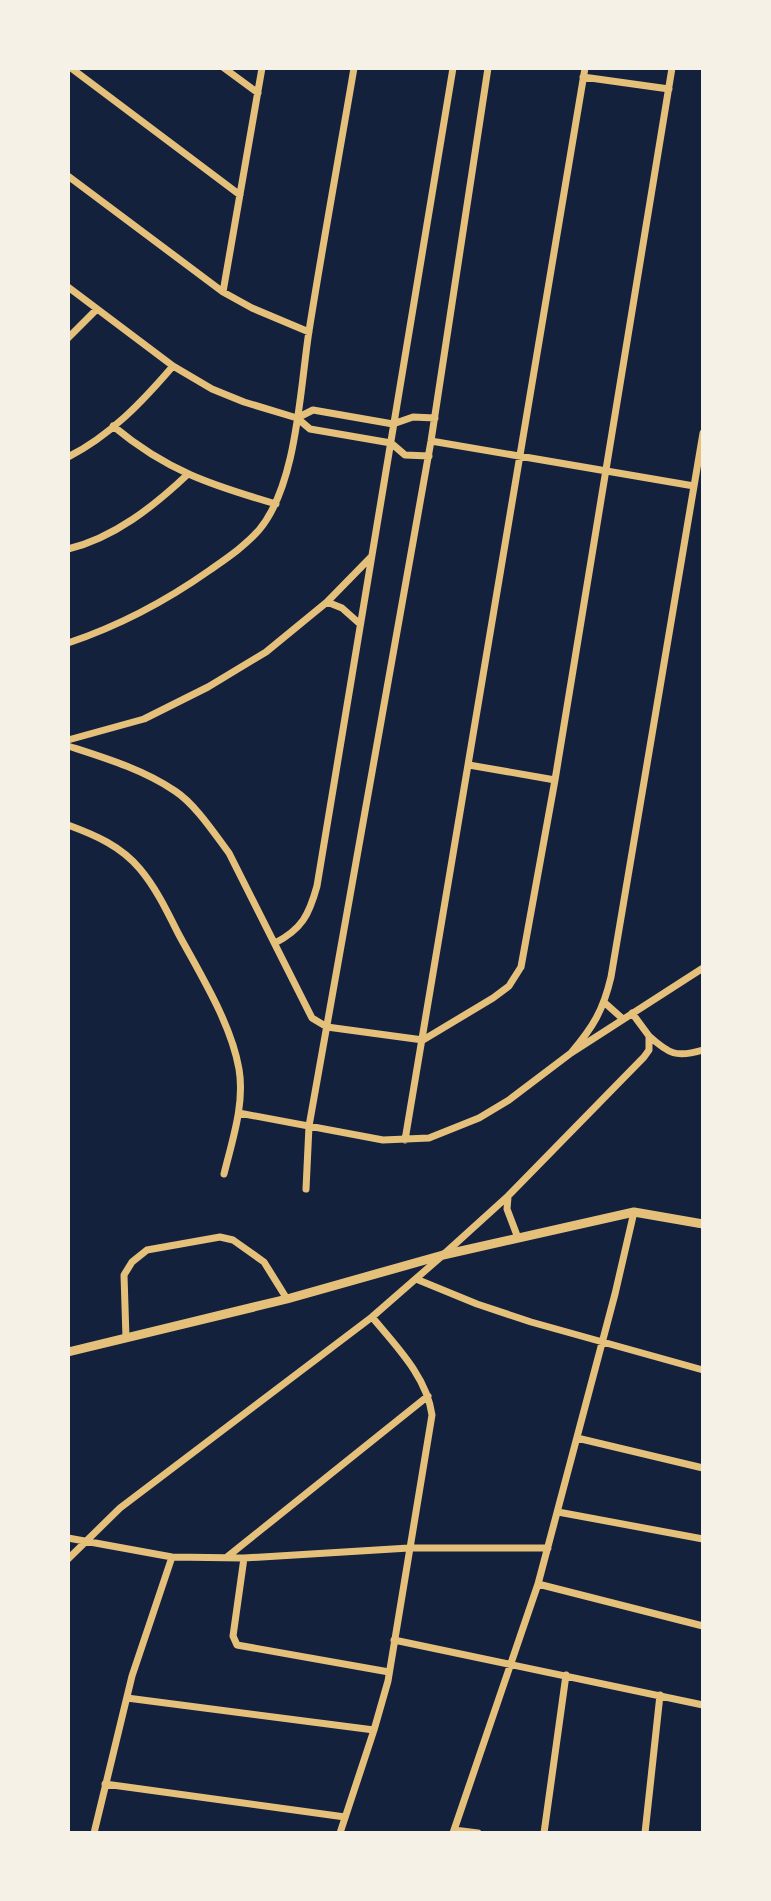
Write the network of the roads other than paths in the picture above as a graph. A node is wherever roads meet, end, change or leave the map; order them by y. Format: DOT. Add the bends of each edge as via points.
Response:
graph roads {
  1 [pos="71,68"];
  2 [pos="224,68"];
  3 [pos="262,68"];
  4 [pos="354,68"];
  5 [pos="453,68"];
  6 [pos="488,68"];
  7 [pos="672,68"];
  8 [pos="584,72"];
  9 [pos="669,89"];
  10 [pos="258,93"];
  11 [pos="68,176"];
  12 [pos="240,195"];
  13 [pos="68,287"];
  14 [pos="222,292"];
  15 [pos="97,309"];
  16 [pos="309,332"];
  17 [pos="68,338"];
  18 [pos="173,366"];
  19 [pos="297,418"];
  20 [pos="435,418"];
  21 [pos="393,424"];
  22 [pos="113,426"];
  23 [pos="703,433"];
  24 [pos="431,441"];
  25 [pos="391,443"];
  26 [pos="429,456"];
  27 [pos="519,456"];
  28 [pos="68,457"];
  29 [pos="606,471"];
  30 [pos="187,475"];
  31 [pos="694,486"];
  32 [pos="276,504"];
  33 [pos="68,549"];
  34 [pos="372,555"];
  35 [pos="327,602"];
  36 [pos="360,624"];
  37 [pos="68,643"];
  38 [pos="68,740"];
  39 [pos="68,746"];
  40 [pos="469,765"];
  41 [pos="555,780"];
  42 [pos="68,825"];
  43 [pos="275,943"];
  44 [pos="703,968"];
  45 [pos="605,1003"];
  46 [pos="632,1013"];
  47 [pos="622,1019"];
  48 [pos="327,1027"];
  49 [pos="649,1036"];
  50 [pos="423,1040"];
  51 [pos="703,1051"];
  52 [pos="571,1053"];
  53 [pos="239,1113"];
  54 [pos="309,1126"];
  55 [pos="405,1140"];
  56 [pos="224,1174"];
  57 [pos="306,1189"];
  58 [pos="509,1196"];
  59 [pos="634,1212"];
  60 [pos="703,1224"];
  61 [pos="518,1238"];
  62 [pos="443,1255"];
  63 [pos="416,1279"];
  64 [pos="287,1299"];
  65 [pos="372,1317"];
  66 [pos="126,1338"];
  67 [pos="603,1343"];
  68 [pos="68,1352"];
  69 [pos="703,1370"];
  70 [pos="428,1396"];
  71 [pos="577,1438"];
  72 [pos="703,1468"];
  73 [pos="558,1512"];
  74 [pos="68,1538"];
  75 [pos="703,1539"];
  76 [pos="85,1542"];
  77 [pos="409,1548"];
  78 [pos="548,1548"];
  79 [pos="172,1557"];
  80 [pos="226,1558"];
  81 [pos="244,1558"];
  82 [pos="68,1559"];
  83 [pos="538,1584"];
  84 [pos="703,1626"];
  85 [pos="394,1640"];
  86 [pos="512,1664"];
  87 [pos="389,1672"];
  88 [pos="566,1675"];
  89 [pos="660,1695"];
  90 [pos="127,1698"];
  91 [pos="703,1704"];
  92 [pos="374,1730"];
  93 [pos="105,1784"];
  94 [pos="345,1817"];
  95 [pos="453,1831"];
  96 [pos="94,1833"];
  97 [pos="340,1833"];
  98 [pos="478,1833"];
  99 [pos="544,1833"];
  100 [pos="645,1833"];
  1 -- 12 [label="street"];
  2 -- 10 [label="street"];
  3 -- 10 [label="street"];
  4 -- 16 [label="street"];
  5 -- 21 [label="street"];
  6 -- 20 [label="street"];
  7 -- 9 [label="street"];
  8 -- 9 [label="street"];
  8 -- 27 [label="street"];
  9 -- 29 [label="street"];
  10 -- 12 [label="street"];
  11 -- 14 [label="street"];
  12 -- 14 [label="street"];
  13 -- 15 [label="street"];
  14 -- 16 [label="street"];
  15 -- 17 [label="street"];
  15 -- 18 [label="street"];
  16 -- 19 [label="street"];
  18 -- 19 [label="street" via="212,389"];
  18 -- 22 [label="street" via="142,402"];
  19 -- 21 [label="street" via="313,410"];
  19 -- 25 [label="street" via="310,429"];
  19 -- 32 [label="street"];
  20 -- 21 [label="street" via="412,416"];
  20 -- 24 [label="street"];
  21 -- 25 [label="street"];
  22 -- 28 [label="street"];
  22 -- 30 [label="street" via="140,449"];
  23 -- 31 [label="street"];
  24 -- 26 [label="street"];
  24 -- 27 [label="street"];
  25 -- 26 [label="street" via="405,455"];
  25 -- 34 [label="street"];
  26 -- 48 [label="street"];
  27 -- 29 [label="street"];
  27 -- 40 [label="street"];
  29 -- 31 [label="street"];
  29 -- 41 [label="street"];
  30 -- 32 [label="street"];
  30 -- 33 [label="street" via="155,505"];
  31 -- 45 [label="street"];
  32 -- 37 [label="street" via="259,530 236,552 181,590 99,633"];
  34 -- 35 [label="street"];
  34 -- 36 [label="street"];
  35 -- 36 [label="street"];
  35 -- 38 [label="street" via="267,652 208,687 145,719"];
  36 -- 43 [label="street" via="312,906 292,935"];
  39 -- 43 [label="street" via="130,766 177,792 229,853"];
  40 -- 41 [label="street"];
  40 -- 50 [label="street"];
  41 -- 50 [label="street" via="521,967 494,999"];
  42 -- 53 [label="street" via="122,852 155,890 230,1038 239,1070"];
  43 -- 48 [label="street" via="312,1018"];
  44 -- 46 [label="street"];
  45 -- 47 [label="street"];
  45 -- 52 [label="street" via="594,1026"];
  46 -- 47 [label="street"];
  46 -- 49 [label="street"];
  47 -- 52 [label="street"];
  48 -- 50 [label="street"];
  48 -- 54 [label="street"];
  49 -- 51 [label="street" via="673,1054"];
  49 -- 58 [label="street" via="644,1056"];
  50 -- 55 [label="street"];
  52 -- 55 [label="street" via="479,1118 429,1138"];
  53 -- 54 [label="street"];
  53 -- 56 [label="street"];
  54 -- 55 [label="street"];
  54 -- 57 [label="street"];
  58 -- 61 [label="street" via="507,1209"];
  58 -- 62 [label="street"];
  59 -- 60 [label="street"];
  59 -- 61 [label="street"];
  59 -- 67 [label="street"];
  61 -- 62 [label="street"];
  62 -- 63 [label="street"];
  62 -- 64 [label="street"];
  63 -- 65 [label="street"];
  63 -- 67 [label="street" via="477,1304"];
  64 -- 66 [label="street"];
  64 -- 66 [label="street" via="264,1262 233,1240 220,1237 146,1250 124,1275"];
  65 -- 70 [label="street" via="411,1365"];
  65 -- 76 [label="street" via="120,1508"];
  66 -- 68 [label="street"];
  67 -- 69 [label="street"];
  67 -- 71 [label="street"];
  70 -- 77 [label="street" via="432,1415"];
  70 -- 80 [label="street"];
  71 -- 72 [label="street"];
  71 -- 73 [label="street"];
  73 -- 75 [label="street"];
  73 -- 78 [label="street"];
  74 -- 76 [label="street"];
  76 -- 79 [label="street"];
  76 -- 82 [label="street"];
  77 -- 78 [label="street"];
  77 -- 81 [label="street"];
  77 -- 85 [label="street"];
  78 -- 83 [label="street"];
  79 -- 80 [label="street"];
  79 -- 90 [label="street"];
  80 -- 81 [label="street"];
  81 -- 87 [label="street" via="233,1636 237,1645"];
  83 -- 84 [label="street"];
  83 -- 86 [label="street"];
  85 -- 86 [label="street"];
  85 -- 87 [label="street"];
  86 -- 88 [label="street"];
  86 -- 95 [label="street"];
  87 -- 92 [label="street"];
  88 -- 89 [label="street"];
  88 -- 99 [label="street"];
  89 -- 91 [label="street"];
  89 -- 100 [label="street"];
  90 -- 92 [label="street"];
  90 -- 93 [label="street"];
  92 -- 94 [label="street"];
  93 -- 94 [label="street"];
  93 -- 96 [label="street"];
  94 -- 97 [label="street"];
  95 -- 98 [label="street"];
}
